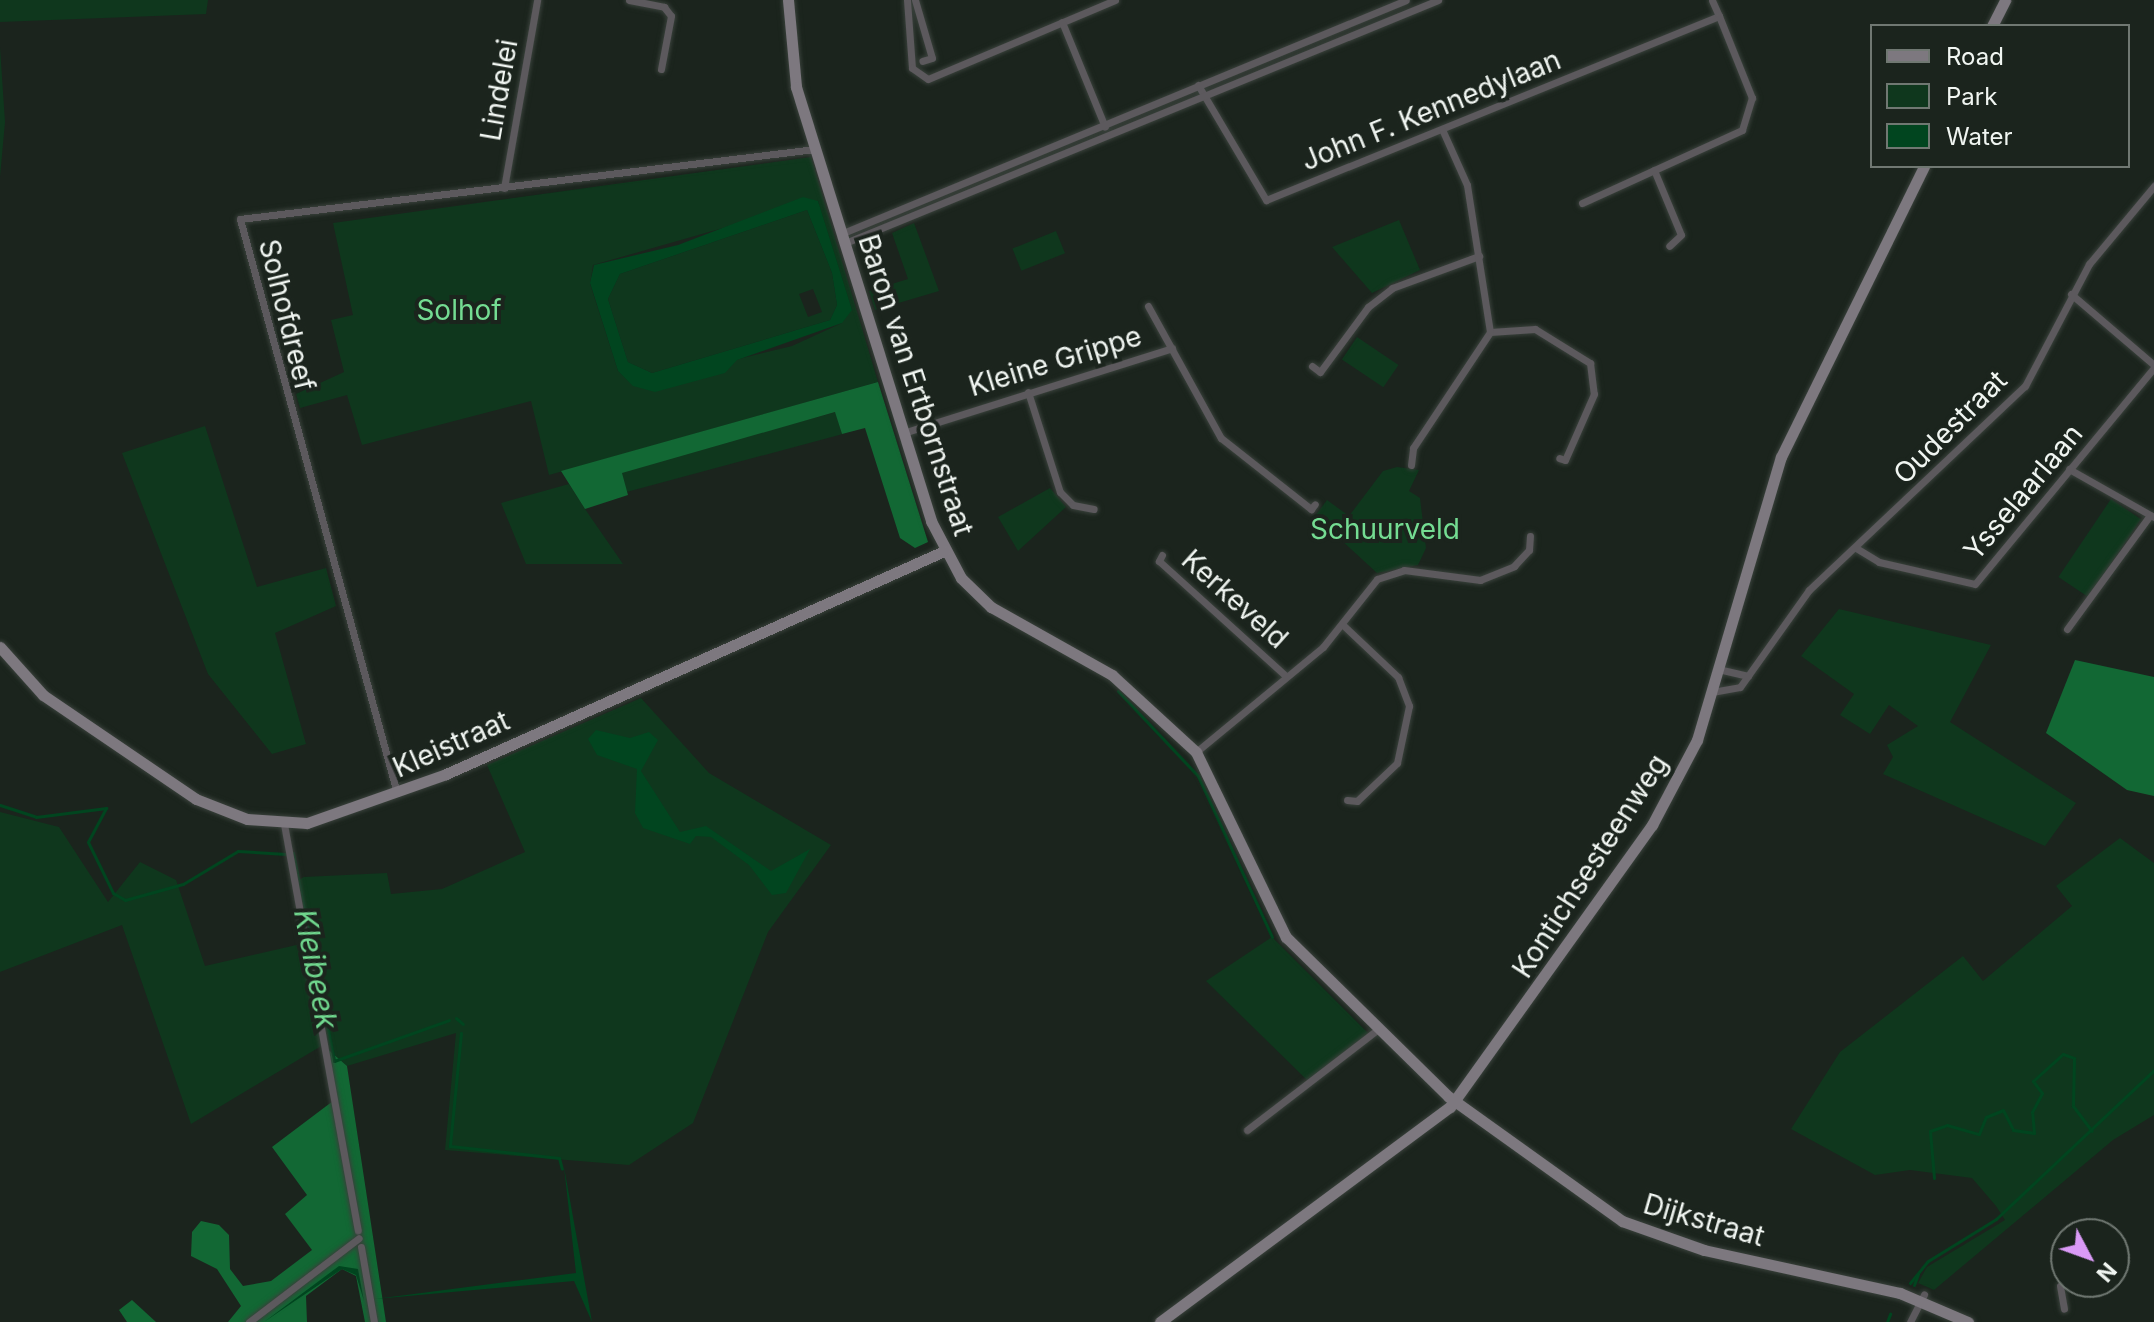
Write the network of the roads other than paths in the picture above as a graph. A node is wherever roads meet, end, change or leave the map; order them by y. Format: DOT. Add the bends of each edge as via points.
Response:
graph roads {
  1 [pos="537,0"];
  2 [pos="629,0"];
  3 [pos="788,0"];
  4 [pos="907,0"];
  5 [pos="915,0"];
  6 [pos="1115,0"];
  7 [pos="1406,0"];
  8 [pos="1436,0"];
  9 [pos="1712,0"];
  10 [pos="2005,0"];
  11 [pos="658,2"];
  12 [pos="1719,16"];
  13 [pos="1062,22"];
  14 [pos="1993,24"];
  15 [pos="922,61"];
  16 [pos="661,69"];
  17 [pos="1198,85"];
  18 [pos="1205,96"];
  19 [pos="1104,125"];
  20 [pos="1442,129"];
  21 [pos="1109,136"];
  22 [pos="815,149"];
  23 [pos="1923,168"];
  24 [pos="1654,170"];
  25 [pos="2154,186"];
  26 [pos="504,188"];
  27 [pos="1582,203"];
  28 [pos="844,238"];
  29 [pos="1669,246"];
  30 [pos="1479,256"];
  31 [pos="2071,294"];
  32 [pos="1148,306"];
  33 [pos="1490,332"];
  34 [pos="1172,348"];
  35 [pos="1312,366"];
  36 [pos="2154,366"];
  37 [pos="1028,392"];
  38 [pos="906,432"];
  39 [pos="1559,458"];
  40 [pos="1411,465"];
  41 [pos="2069,469"];
  42 [pos="1315,504"];
  43 [pos="1094,509"];
  44 [pos="2152,516"];
  45 [pos="1530,536"];
  46 [pos="1856,548"];
  47 [pos="944,551"];
  48 [pos="1162,555"];
  49 [pos="1343,625"];
  50 [pos="2067,629"];
  51 [pos="0,647"];
  52 [pos="1718,669"];
  53 [pos="1286,676"];
  54 [pos="1748,676"];
  55 [pos="1712,692"];
  56 [pos="1196,752"];
  57 [pos="397,794"];
  58 [pos="1347,800"];
  59 [pos="284,824"];
  60 [pos="1378,1029"];
  61 [pos="1455,1102"];
  62 [pos="1247,1130"];
  63 [pos="361,1247"];
  64 [pos="1922,1297"];
  65 [pos="2062,1298"];
  66 [pos="2064,1309"];
  67 [pos="374,1320"];
  68 [pos="249,1322"];
  69 [pos="1160,1322"];
  70 [pos="1910,1322"];
  71 [pos="1968,1322"];
  1 -- 26 [label="street, Lindelei"];
  2 -- 11 [label="street"];
  3 -- 22 [label="street, Baron van Ertbornstraat" via="796,87"];
  4 -- 13 [label="street" via="912,68 921,79"];
  5 -- 15 [label="street" via="932,58"];
  6 -- 13 [label="street"];
  7 -- 17 [label="street"];
  8 -- 18 [label="street"];
  9 -- 12 [label="street"];
  10 -- 14 [label="street"];
  11 -- 16 [label="street" via="671,16"];
  12 -- 20 [label="street, John F. Kennedylaan"];
  12 -- 24 [label="street" via="1752,98 1750,119 1733,137"];
  13 -- 19 [label="street"];
  17 -- 18 [label="street, John F. Kennedylaan"];
  17 -- 19 [label="street"];
  18 -- 20 [label="street, John F. Kennedylaan" via="1266,200"];
  18 -- 21 [label="street"];
  19 -- 21 [label="street"];
  19 -- 28 [label="street"];
  20 -- 30 [label="street" via="1467,185"];
  21 -- 28 [label="street"];
  22 -- 26 [label="street, Solhofdreef"];
  22 -- 28 [label="street, Baron van Ertbornstraat"];
  23 -- 52 [label="street, Kontichsesteenweg" via="1781,457"];
  24 -- 27 [label="street"];
  24 -- 29 [label="street" via="1681,235"];
  25 -- 31 [label="street, Oudestraat"];
  26 -- 57 [label="street, Solhofdreef" via="240,219"];
  28 -- 38 [label="street, Baron van Ertbornstraat"];
  30 -- 33 [label="street"];
  30 -- 35 [label="street" via="1392,288 1368,307 1320,372"];
  31 -- 36 [label="street, Ysselaarlaan"];
  31 -- 46 [label="street, Oudestraat" via="2025,386"];
  32 -- 34 [label="street, Kleine Grippe"];
  33 -- 39 [label="street" via="1535,329 1590,363 1594,394 1565,460"];
  33 -- 40 [label="street" via="1413,448"];
  34 -- 37 [label="street, Kleine Grippe"];
  34 -- 42 [label="street, Kleine Grippe" via="1221,438 1311,509"];
  36 -- 41 [label="street, Ysselaarlaan"];
  37 -- 38 [label="street, Kleine Grippe"];
  37 -- 43 [label="street" via="1060,492 1073,505"];
  38 -- 47 [label="street, Baron van Ertbornstraat"];
  41 -- 44 [label="street"];
  41 -- 46 [label="street, Ysselaarlaan" via="1975,584 1879,562"];
  44 -- 50 [label="street"];
  45 -- 49 [label="street" via="1529,550 1514,566 1480,580 1404,570 1377,579"];
  46 -- 54 [label="street, Oudestraat" via="1809,590"];
  47 -- 56 [label="street, Baron van Ertbornstraat" via="991,607 1112,675"];
  47 -- 57 [label="street, Kleistraat"];
  48 -- 53 [label="street, Kerkeveld" via="1159,561"];
  49 -- 53 [label="street"];
  49 -- 58 [label="street" via="1398,677 1409,706 1397,763 1357,801"];
  51 -- 59 [label="street, Kleistraat" via="43,695 196,799 228,814"];
  52 -- 54 [label="street"];
  52 -- 55 [label="street, Kontichsesteenweg"];
  53 -- 56 [label="street"];
  54 -- 55 [label="street, Oudestraat" via="1732,693"];
  55 -- 61 [label="street, Kontichsesteenweg" via="1697,740 1652,825"];
  56 -- 60 [label="street, Baron van Ertbornstraat" via="1286,937"];
  57 -- 59 [label="street, Kleistraat" via="334,818"];
  59 -- 68 [label="street" via="359,1234"];
  60 -- 61 [label="street, Baron van Ertbornstraat"];
  60 -- 62 [label="street"];
  61 -- 64 [label="street, Dijkstraat" via="1622,1221 1704,1250"];
  61 -- 69 [label="street, Kontichsesteenweg"];
  63 -- 67 [label="street"];
  64 -- 70 [label="street"];
  64 -- 71 [label="street, Dijkstraat"];
  65 -- 66 [label="street"];
}
